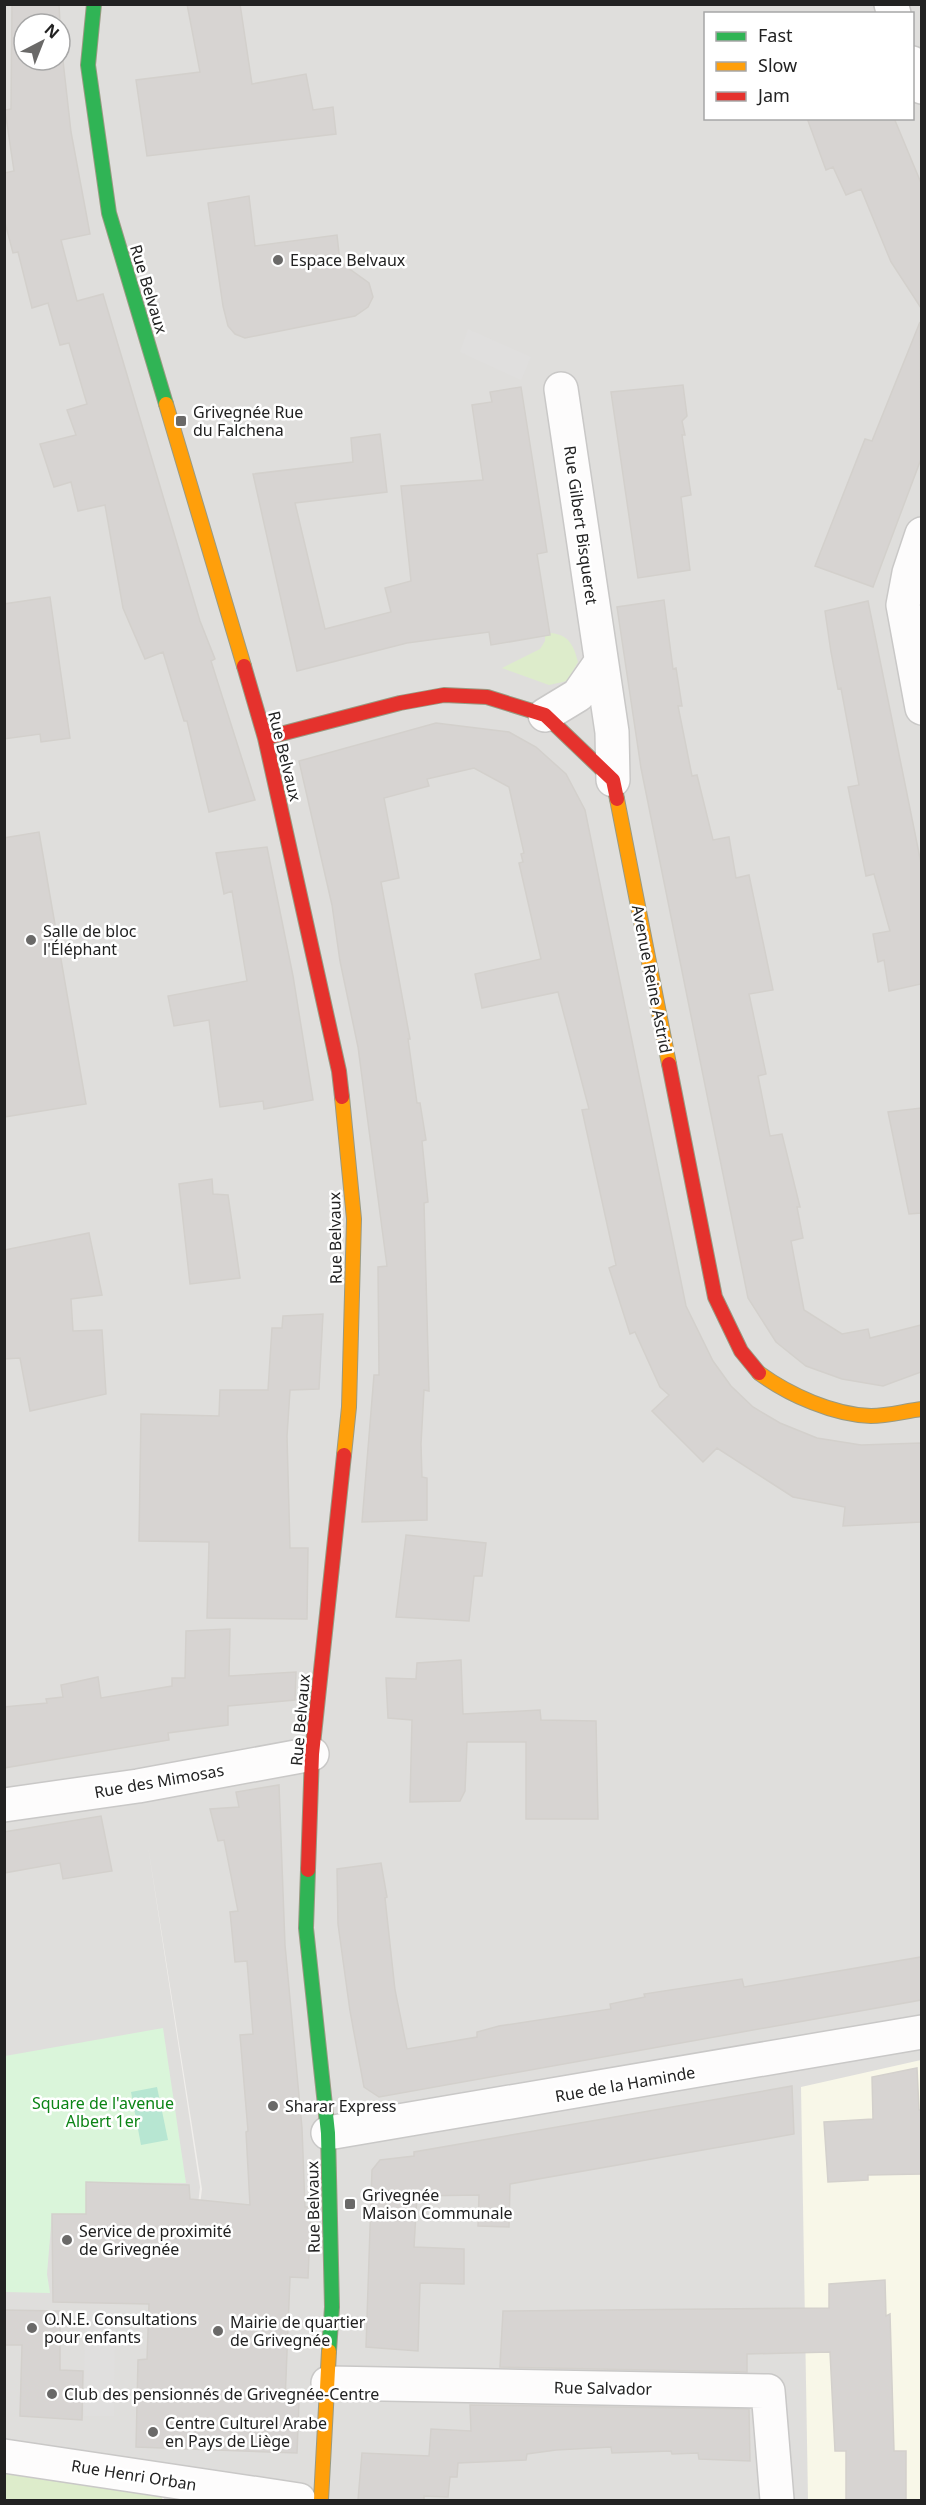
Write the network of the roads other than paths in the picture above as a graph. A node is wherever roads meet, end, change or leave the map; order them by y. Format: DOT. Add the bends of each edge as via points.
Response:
graph roads {
  1 [pos="94,4"];
  2 [pos="914,68"];
  3 [pos="921,87"];
  4 [pos="561,388"];
  5 [pos="921,534"];
  6 [pos="601,662"];
  7 [pos="921,708"];
  8 [pos="545,715"];
  9 [pos="265,738"];
  10 [pos="613,780"];
  11 [pos="921,1409"];
  12 [pos="312,1754"];
  13 [pos="4,1806"];
  14 [pos="921,2032"];
  15 [pos="328,2133"];
  16 [pos="328,2383"];
  17 [pos="4,2456"];
  18 [pos="299,2500"];
  19 [pos="321,2500"];
  20 [pos="777,2500"];
  1 -- 9 [label="street, Rue Belvaux" via="88,65 109,213"];
  2 -- 3 [label="street"];
  4 -- 6 [label="street, Rue Gilbert Bisqueret"];
  5 -- 7 [label="street" via="903,605"];
  6 -- 8 [label="street" via="578,695"];
  6 -- 10 [label="street, Rue Gilbert Bisqueret" via="612,732"];
  8 -- 9 [label="street" via="487,697 444,695"];
  8 -- 10 [label="street"];
  9 -- 12 [label="street, Rue Belvaux" via="339,1071 354,1219 349,1407"];
  10 -- 11 [label="street, Avenue Reine Astrid" via="715,1297 732,1333 753,1368 799,1396 871,1416"];
  12 -- 13 [label="street, Rue des Mimosas"];
  12 -- 15 [label="street, Rue Belvaux" via="306,1928"];
  14 -- 15 [label="street, Rue de la Haminde"];
  15 -- 16 [label="street, Rue Belvaux" via="332,2307"];
  16 -- 19 [label="street, Rue Belvaux"];
  16 -- 20 [label="street, Rue Salvador" via="768,2391"];
  17 -- 18 [label="street, Rue Henri Orban"];
}
